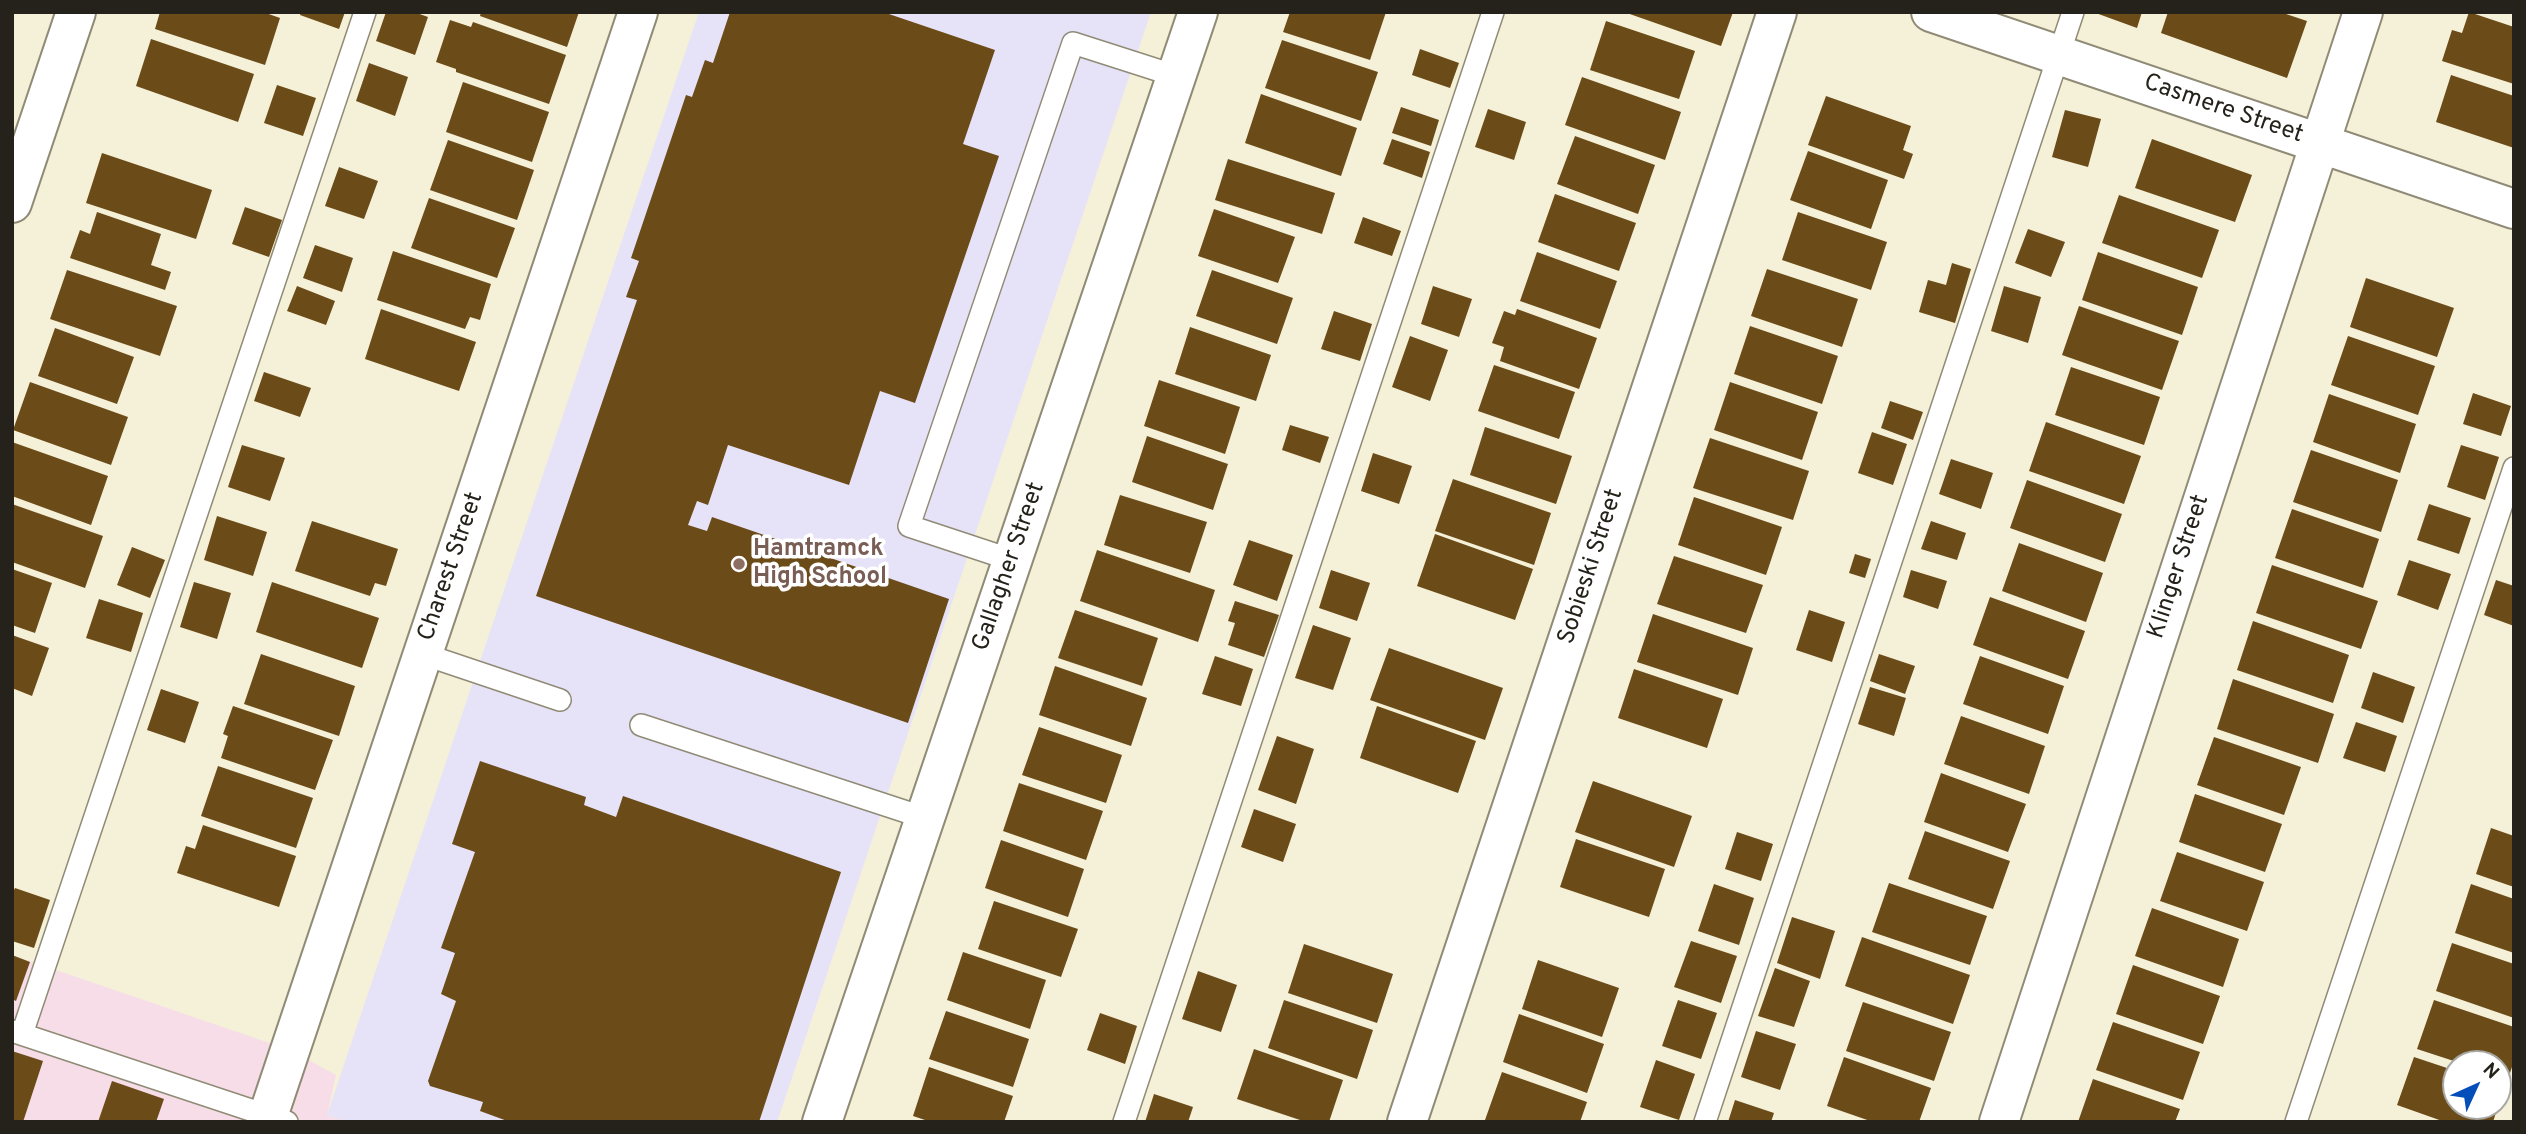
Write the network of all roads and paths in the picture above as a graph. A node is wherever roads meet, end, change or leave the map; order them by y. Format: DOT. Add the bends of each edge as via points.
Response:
graph roads {
  1 [pos="76,12"];
  2 [pos="365,12"];
  3 [pos="638,12"];
  4 [pos="1198,12"];
  5 [pos="1493,12"];
  6 [pos="1777,12"];
  7 [pos="1931,12"];
  8 [pos="2073,12"];
  9 [pos="2362,12"];
  10 [pos="2059,55"];
  11 [pos="1176,76"];
  12 [pos="2319,143"];
  13 [pos="12,203"];
  14 [pos="2514,209"];
  15 [pos="2514,468"];
  16 [pos="1012,560"];
  17 [pos="423,654"];
  18 [pos="561,700"];
  19 [pos="641,725"];
  20 [pos="925,818"];
  21 [pos="17,1032"];
  22 [pos="274,1120"];
  23 [pos="822,1122"];
  24 [pos="1124,1122"];
  25 [pos="1408,1122"];
  26 [pos="1705,1122"];
  27 [pos="1999,1122"];
  28 [pos="2296,1122"];
  1 -- 13 [label="street"];
  2 -- 21 [label="lane"];
  3 -- 17 [label="street, Charest Street"];
  4 -- 11 [label="street, Gallagher Street"];
  5 -- 24 [label="lane"];
  6 -- 25 [label="street, Sobieski Street"];
  7 -- 10 [label="street, Casmere Street"];
  8 -- 10 [label="lane"];
  9 -- 12 [label="street, Klinger Street"];
  10 -- 12 [label="street, Casmere Street"];
  10 -- 26 [label="lane"];
  11 -- 16 [label="street, Gallagher Street"];
  11 -- 16 [label="lane" via="1073,43 913,513 909,526"];
  12 -- 14 [label="street, Casmere Street"];
  12 -- 27 [label="street, Klinger Street"];
  15 -- 28 [label="lane"];
  16 -- 20 [label="street, Gallagher Street"];
  17 -- 18 [label="lane"];
  17 -- 22 [label="street, Charest Street"];
  19 -- 20 [label="lane"];
  20 -- 23 [label="street, Gallagher Street"];
  21 -- 22 [label="lane"];
}
